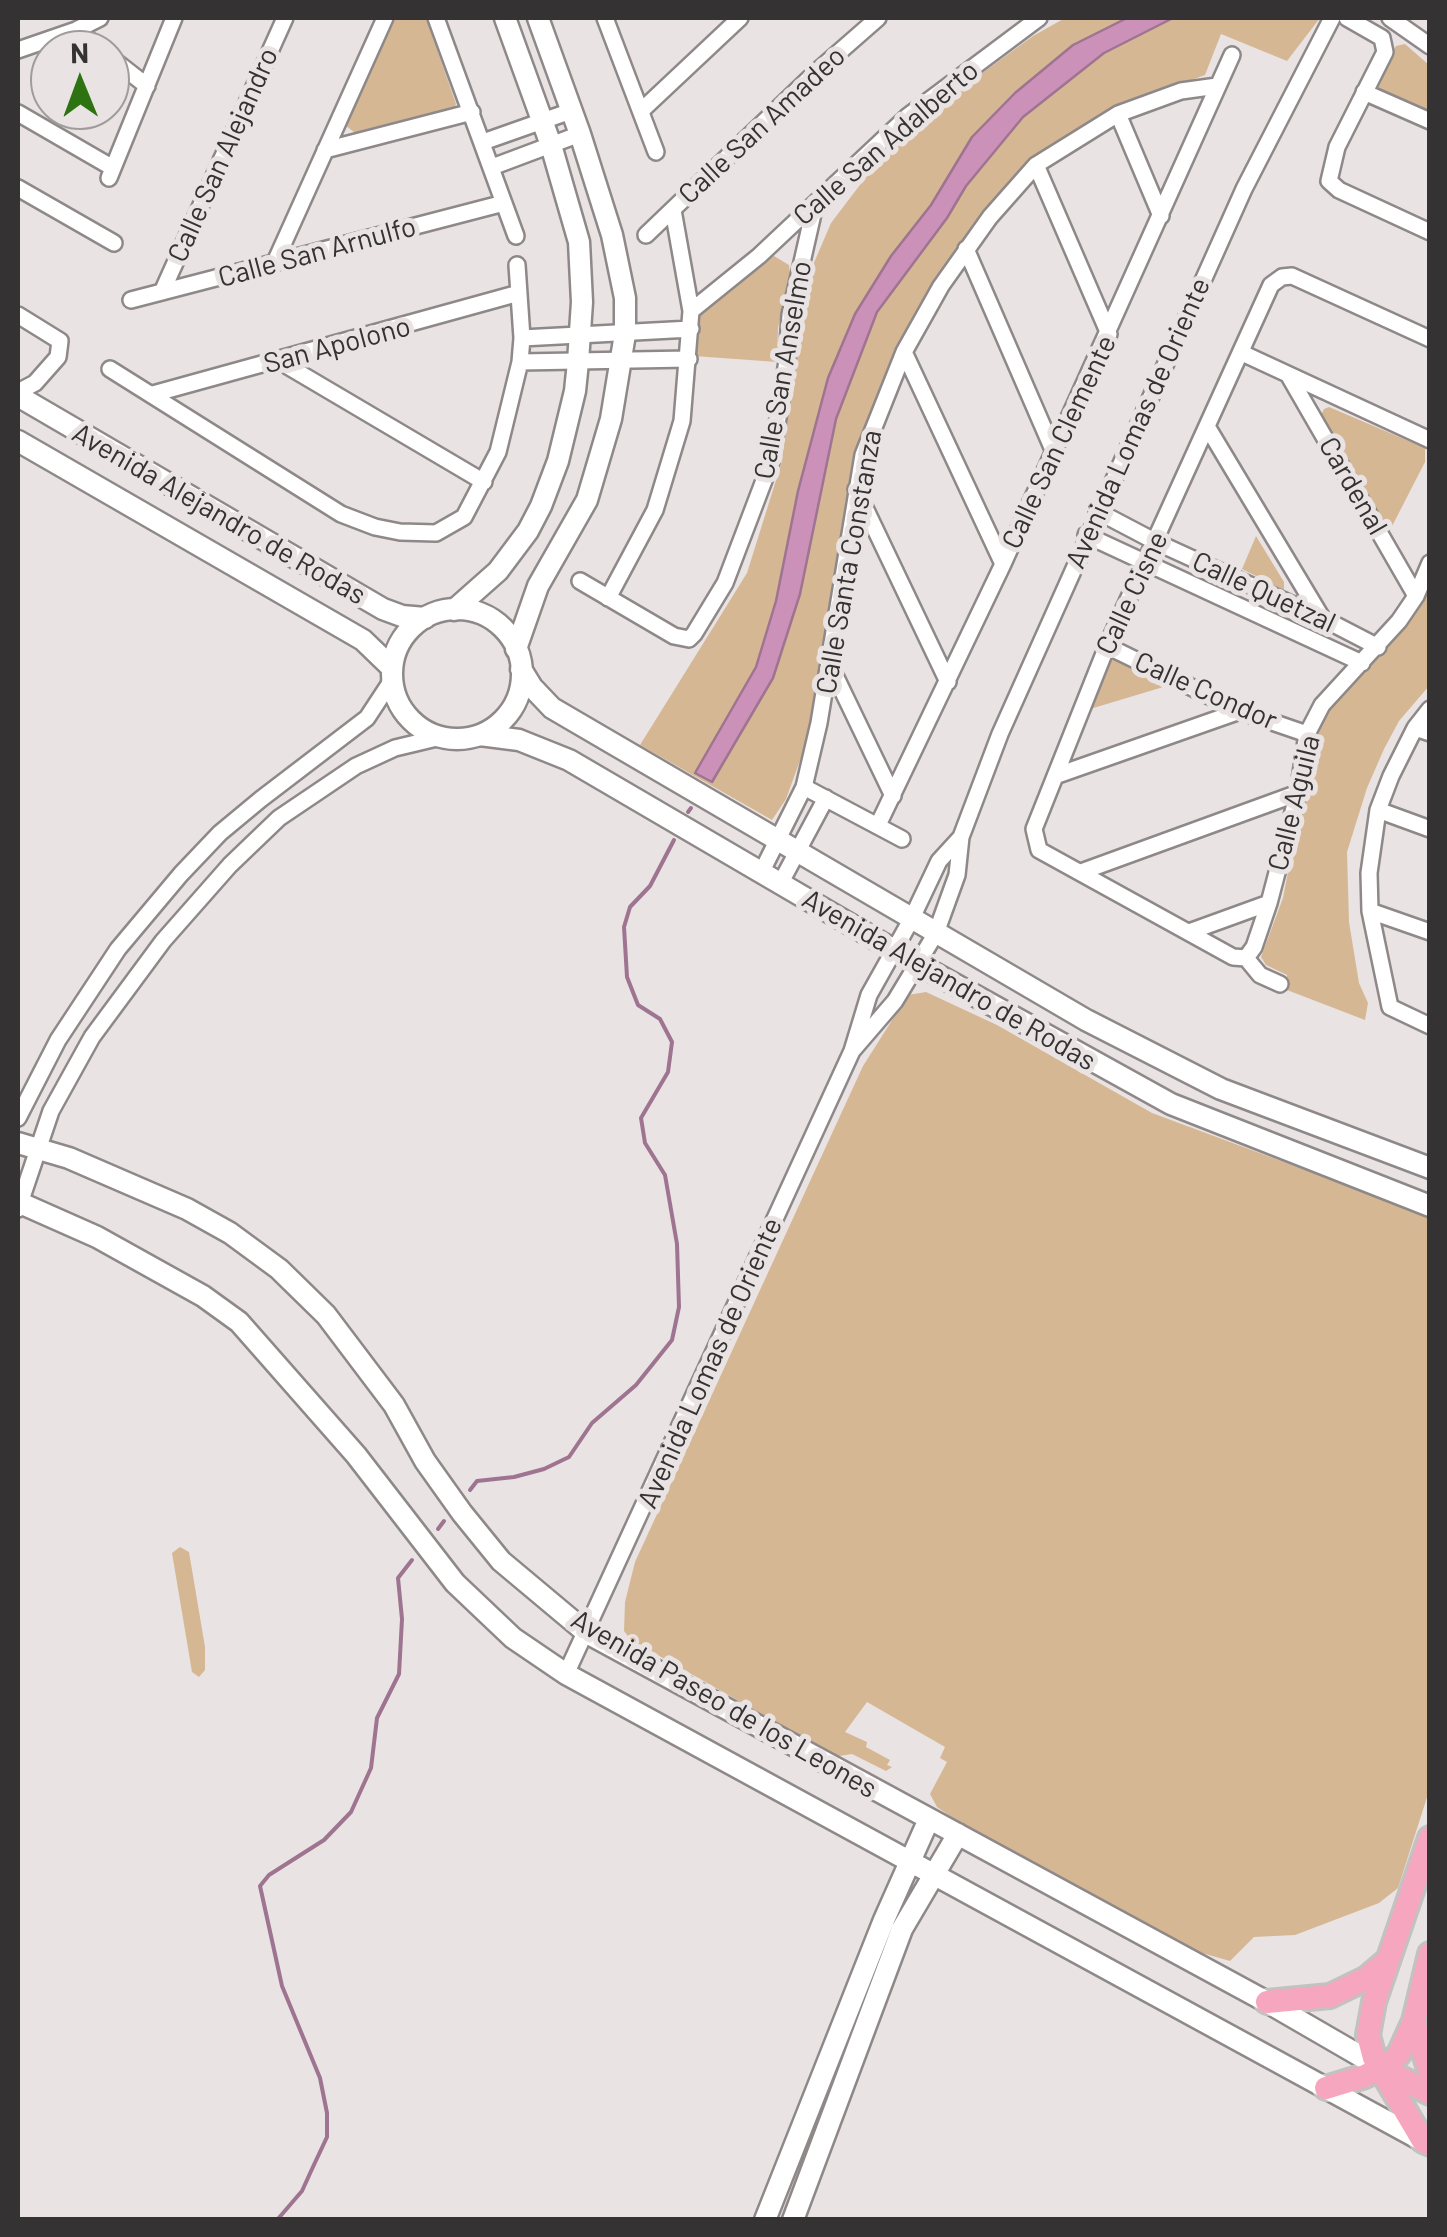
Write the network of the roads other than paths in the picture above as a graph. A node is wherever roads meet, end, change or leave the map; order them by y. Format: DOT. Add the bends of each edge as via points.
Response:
graph roads {
  1 [pos="100,18"];
  2 [pos="174,18"];
  3 [pos="285,18"];
  4 [pos="385,18"];
  5 [pos="436,18"];
  6 [pos="505,18"];
  7 [pos="538,18"];
  8 [pos="605,18"];
  9 [pos="740,18"];
  10 [pos="878,18"];
  11 [pos="1039,18"];
  12 [pos="1332,18"];
  13 [pos="1347,18"];
  14 [pos="1390,18"];
  15 [pos="76,30"];
  16 [pos="1430,46"];
  17 [pos="1232,55"];
  18 [pos="130,72"];
  19 [pos="147,86"];
  20 [pos="1217,86"];
  21 [pos="1364,92"];
  22 [pos="571,111"];
  23 [pos="641,111"];
  24 [pos="472,112"];
  25 [pos="18,113"];
  26 [pos="1118,114"];
  27 [pos="1430,121"];
  28 [pos="542,122"];
  29 [pos="580,134"];
  30 [pos="484,142"];
  31 [pos="551,145"];
  32 [pos="325,150"];
  33 [pos="656,152"];
  34 [pos="1036,165"];
  35 [pos="492,166"];
  36 [pos="18,188"];
  37 [pos="504,203"];
  38 [pos="815,205"];
  39 [pos="673,210"];
  40 [pos="1161,216"];
  41 [pos="1430,232"];
  42 [pos="646,235"];
  43 [pos="516,236"];
  44 [pos="114,244"];
  45 [pos="966,250"];
  46 [pos="275,262"];
  47 [pos="516,265"];
  48 [pos="162,292"];
  49 [pos="519,293"];
  50 [pos="131,300"];
  51 [pos="691,311"];
  52 [pos="18,315"];
  53 [pos="690,329"];
  54 [pos="625,334"];
  55 [pos="1108,334"];
  56 [pos="580,336"];
  57 [pos="522,338"];
  58 [pos="1430,339"];
  59 [pos="904,352"];
  60 [pos="1242,353"];
  61 [pos="689,359"];
  62 [pos="622,360"];
  63 [pos="279,361"];
  64 [pos="520,362"];
  65 [pos="578,362"];
  66 [pos="110,369"];
  67 [pos="1289,376"];
  68 [pos="18,394"];
  69 [pos="154,394"];
  70 [pos="1208,428"];
  71 [pos="84,435"];
  72 [pos="1430,440"];
  73 [pos="18,441"];
  74 [pos="1054,452"];
  75 [pos="65,468"];
  76 [pos="484,482"];
  77 [pos="856,489"];
  78 [pos="1097,510"];
  79 [pos="1086,535"];
  80 [pos="1156,542"];
  81 [pos="1147,561"];
  82 [pos="1430,563"];
  83 [pos="1003,564"];
  84 [pos="580,581"];
  85 [pos="1416,596"];
  86 [pos="608,598"];
  87 [pos="454,610"];
  88 [pos="426,618"];
  89 [pos="1322,618"];
  90 [pos="1107,646"];
  91 [pos="1378,647"];
  92 [pos="519,659"];
  93 [pos="828,663"];
  94 [pos="1362,663"];
  95 [pos="392,674"];
  96 [pos="948,682"];
  97 [pos="1430,709"];
  98 [pos="1240,711"];
  99 [pos="1422,731"];
  100 [pos="1307,734"];
  101 [pos="480,735"];
  102 [pos="441,737"];
  103 [pos="1055,776"];
  104 [pos="804,787"];
  105 [pos="1298,793"];
  106 [pos="894,796"];
  107 [pos="826,798"];
  108 [pos="261,799"];
  109 [pos="1378,810"];
  110 [pos="279,818"];
  111 [pos="878,825"];
  112 [pos="1430,828"];
  113 [pos="961,836"];
  114 [pos="902,839"];
  115 [pos="777,841"];
  116 [pos="797,853"];
  117 [pos="1081,872"];
  118 [pos="761,873"];
  119 [pos="780,884"];
  120 [pos="1269,902"];
  121 [pos="1370,911"];
  122 [pos="911,920"];
  123 [pos="1189,932"];
  124 [pos="1430,932"];
  125 [pos="936,933"];
  126 [pos="894,950"];
  127 [pos="1246,958"];
  128 [pos="918,964"];
  129 [pos="1280,984"];
  130 [pos="1430,1026"];
  131 [pos="852,1051"];
  132 [pos="1221,1088"];
  133 [pos="18,1118"];
  134 [pos="1209,1122"];
  135 [pos="28,1146"];
  136 [pos="1420,1164"];
  137 [pos="1400,1195"];
  138 [pos="18,1205"];
  139 [pos="1430,1206"];
  140 [pos="587,1633"];
  141 [pos="566,1674"];
  142 [pos="929,1819"];
  143 [pos="958,1834"];
  144 [pos="1430,1838"];
  145 [pos="908,1862"];
  146 [pos="932,1874"];
  147 [pos="893,1925"];
  148 [pos="1430,1954"];
  149 [pos="1386,1961"];
  150 [pos="1266,2002"];
  151 [pos="1414,2021"];
  152 [pos="1380,2068"];
  153 [pos="1430,2072"];
  154 [pos="1326,2088"];
  155 [pos="1430,2093"];
  156 [pos="1426,2142"];
  157 [pos="772,2217"];
  158 [pos="793,2220"];
  1 -- 15 [label="street"];
  2 -- 19 [label="street"];
  3 -- 48 [label="street, Calle San Alejandro"];
  4 -- 32 [label="street"];
  5 -- 24 [label="street"];
  6 -- 28 [label="street"];
  7 -- 22 [label="street"];
  8 -- 23 [label="street"];
  9 -- 23 [label="street"];
  10 -- 39 [label="street, Calle San Amadeo"];
  11 -- 38 [label="street, Calle San Adalberto" via="938,90"];
  12 -- 78 [label="street, Avenida Lomas de Oriente" via="1270,134"];
  13 -- 21 [label="street" via="1382,38 1385,52"];
  14 -- 16 [label="street"];
  17 -- 20 [label="street, Calle San Clemente"];
  18 -- 19 [label="street"];
  19 -- 25 [label="street" via="111,173"];
  20 -- 26 [label="street, Calle Santa Constanza"];
  20 -- 40 [label="street, Calle San Clemente"];
  21 -- 27 [label="street"];
  21 -- 41 [label="street" via="1329,181"];
  22 -- 28 [label="street"];
  22 -- 29 [label="street"];
  23 -- 33 [label="street"];
  24 -- 30 [label="street"];
  24 -- 32 [label="street"];
  26 -- 34 [label="street, Calle Santa Constanza"];
  26 -- 40 [label="street"];
  28 -- 30 [label="street"];
  28 -- 31 [label="street"];
  29 -- 31 [label="street"];
  29 -- 54 [label="street" via="619,261"];
  30 -- 35 [label="street"];
  31 -- 35 [label="street"];
  31 -- 56 [label="street" via="579,242"];
  32 -- 46 [label="street"];
  34 -- 45 [label="street, Calle Santa Constanza"];
  34 -- 55 [label="street"];
  35 -- 37 [label="street"];
  36 -- 44 [label="street"];
  37 -- 43 [label="street"];
  37 -- 46 [label="street, Calle San Arnulfo"];
  38 -- 51 [label="street, Calle San Adalberto"];
  38 -- 86 [label="street, Calle San Anselmo" via="790,315 772,462 725,583 688,638"];
  39 -- 42 [label="street, Calle San Amadeo"];
  39 -- 51 [label="street"];
  40 -- 55 [label="street, Calle San Clemente"];
  45 -- 59 [label="street, Calle Santa Constanza"];
  45 -- 74 [label="street"];
  46 -- 48 [label="street, Calle San Arnulfo"];
  47 -- 49 [label="street"];
  48 -- 50 [label="street, Calle San Arnulfo"];
  49 -- 57 [label="street"];
  49 -- 63 [label="street, San Apolono"];
  51 -- 53 [label="street"];
  52 -- 68 [label="street" via="60,341 58,357"];
  53 -- 54 [label="street"];
  53 -- 61 [label="street"];
  54 -- 56 [label="street"];
  54 -- 62 [label="street"];
  55 -- 74 [label="street, Calle San Clemente"];
  56 -- 57 [label="street"];
  56 -- 65 [label="street"];
  57 -- 64 [label="street"];
  58 -- 60 [label="street, Calle Cisne" via="1282,276 1271,286"];
  59 -- 77 [label="street, Calle Santa Constanza" via="873,424"];
  59 -- 83 [label="street"];
  60 -- 67 [label="street"];
  60 -- 70 [label="street, Calle Cisne"];
  61 -- 62 [label="street"];
  61 -- 86 [label="street" via="672,464"];
  62 -- 65 [label="street"];
  62 -- 92 [label="street" via="587,500 538,586"];
  63 -- 69 [label="street, San Apolono"];
  63 -- 76 [label="street"];
  64 -- 65 [label="street"];
  64 -- 76 [label="street"];
  65 -- 87 [label="street" via="558,461 541,506 498,571"];
  66 -- 69 [label="street"];
  67 -- 72 [label="street"];
  67 -- 85 [label="street, Cardenal"];
  68 -- 71 [label="street, Avenida Alejandro de Rodas"];
  69 -- 76 [label="street" via="342,514 375,527 436,532 464,517"];
  70 -- 80 [label="street, Calle Cisne"];
  70 -- 89 [label="street"];
  71 -- 75 [label="street"];
  71 -- 88 [label="street, Avenida Alejandro de Rodas" via="382,609"];
  73 -- 75 [label="street, Avenida Alejandro de Rodas"];
  74 -- 83 [label="street, Calle San Clemente"];
  75 -- 95 [label="street, Avenida Alejandro de Rodas" via="363,640"];
  77 -- 93 [label="street, Calle Santa Constanza"];
  77 -- 96 [label="street"];
  78 -- 79 [label="street, Avenida Lomas de Oriente"];
  78 -- 80 [label="street, Calle Quetzal"];
  79 -- 81 [label="street, Calle Quetzal"];
  79 -- 113 [label="street, Avenida Lomas de Oriente"];
  80 -- 81 [label="street, Calle Cisne"];
  80 -- 89 [label="street, Calle Quetzal"];
  81 -- 90 [label="street, Calle Cisne"];
  81 -- 94 [label="street, Calle Quetzal"];
  82 -- 85 [label="street, Calle Aguila"];
  83 -- 96 [label="street, Calle San Clemente"];
  84 -- 86 [label="street"];
  85 -- 91 [label="street, Calle Aguila"];
  87 -- 88 [label="street"];
  87 -- 92 [label="street" via="486,617 504,630"];
  88 -- 95 [label="street" via="406,634"];
  89 -- 91 [label="street, Calle Quetzal"];
  90 -- 98 [label="street, Calle Condor"];
  90 -- 103 [label="street, Calle Cisne"];
  91 -- 94 [label="street, Calle Aguila"];
  92 -- 101 [label="street" via="512,709"];
  92 -- 115 [label="street, Avenida Alejandro de Rodas" via="552,708"];
  93 -- 104 [label="street, Calle Santa Constanza"];
  93 -- 106 [label="street"];
  94 -- 100 [label="street, Calle Aguila" via="1322,706"];
  95 -- 102 [label="street" via="407,716"];
  95 -- 108 [label="street" via="367,718"];
  96 -- 106 [label="street, Calle San Clemente"];
  97 -- 99 [label="street"];
  98 -- 100 [label="street, Calle Condor"];
  98 -- 103 [label="street"];
  99 -- 109 [label="street"];
  100 -- 105 [label="street, Calle Aguila"];
  101 -- 102 [label="street"];
  101 -- 118 [label="street, Avenida Alejandro de Rodas" via="518,740 569,760"];
  102 -- 110 [label="street" via="373,757"];
  103 -- 117 [label="street, Calle Cisne" via="1034,829 1035,844"];
  104 -- 107 [label="street"];
  104 -- 115 [label="street, Calle Santa Constanza"];
  105 -- 117 [label="street"];
  105 -- 120 [label="street, Calle Aguila"];
  106 -- 111 [label="street, Calle San Clemente"];
  107 -- 111 [label="street"];
  107 -- 116 [label="street"];
  108 -- 110 [label="street"];
  108 -- 133 [label="street" via="181,874 118,949 58,1040"];
  109 -- 112 [label="street"];
  109 -- 121 [label="street"];
  110 -- 135 [label="street" via="163,940 92,1038"];
  111 -- 114 [label="street"];
  113 -- 122 [label="street, Avenida Lomas de Oriente" via="939,861"];
  113 -- 125 [label="street, Avenida Lomas de Oriente" via="957,875"];
  115 -- 116 [label="street, Avenida Alejandro de Rodas"];
  115 -- 118 [label="street, Calle Santa Constanza"];
  116 -- 119 [label="street"];
  116 -- 122 [label="street, Avenida Alejandro de Rodas"];
  117 -- 123 [label="street, Calle Cisne"];
  118 -- 119 [label="street, Avenida Alejandro de Rodas"];
  119 -- 126 [label="street, Avenida Alejandro de Rodas"];
  120 -- 123 [label="street, Calle Aguila"];
  120 -- 127 [label="street, Calle Aguila"];
  121 -- 124 [label="street"];
  121 -- 130 [label="street" via="1390,1007"];
  122 -- 125 [label="street, Avenida Alejandro de Rodas"];
  122 -- 126 [label="street, Avenida Lomas de Oriente"];
  123 -- 127 [label="street, Calle Cisne"];
  125 -- 128 [label="street, Avenida Lomas de Oriente"];
  125 -- 132 [label="street, Avenida Alejandro de Rodas"];
  126 -- 128 [label="street, Avenida Alejandro de Rodas"];
  126 -- 131 [label="street, Avenida Lomas de Oriente" via="868,995"];
  127 -- 129 [label="street, Calle Cisne"];
  128 -- 131 [label="street, Avenida Lomas de Oriente"];
  128 -- 134 [label="street, Avenida Alejandro de Rodas"];
  131 -- 140 [label="street, Avenida Lomas de Oriente"];
  132 -- 134 [label="street"];
  132 -- 136 [label="street, Avenida Alejandro de Rodas"];
  134 -- 137 [label="street, Avenida Alejandro de Rodas"];
  135 -- 138 [label="street"];
  135 -- 140 [label="street, Avenida Paseo de los Leones" via="187,1208 279,1269 394,1405 425,1460 501,1562"];
  136 -- 137 [label="street"];
  137 -- 139 [label="street, Avenida Alejandro de Rodas"];
  138 -- 141 [label="street, Avenida Paseo de los Leones" via="112,1246 239,1322 356,1455 455,1583 514,1638"];
  140 -- 141 [label="street, Avenida Lomas de Oriente"];
  140 -- 142 [label="street, Avenida Paseo de los Leones"];
  141 -- 145 [label="street, Avenida Paseo de los Leones"];
  142 -- 143 [label="street, Avenida Paseo de los Leones"];
  142 -- 145 [label="street"];
  143 -- 146 [label="street"];
  143 -- 150 [label="street, Avenida Paseo de los Leones"];
  144 -- 149 [label="main road"];
  145 -- 146 [label="street, Avenida Paseo de los Leones"];
  145 -- 147 [label="street"];
  146 -- 147 [label="street"];
  146 -- 154 [label="street, Avenida Paseo de los Leones"];
  147 -- 157 [label="street"];
  147 -- 158 [label="street"];
  148 -- 151 [label="main road"];
  149 -- 150 [label="main road" via="1330,1996"];
  149 -- 152 [label="main road" via="1369,2017 1370,2050"];
  150 -- 152 [label="street, Avenida Paseo de los Leones"];
  151 -- 152 [label="main road" via="1400,2054"];
  151 -- 153 [label="main road"];
  152 -- 154 [label="main road"];
  152 -- 155 [label="main road, Avenida Paseo de los Leones"];
  152 -- 156 [label="main road"];
  154 -- 156 [label="street, Avenida Paseo de los Leones"];
}
